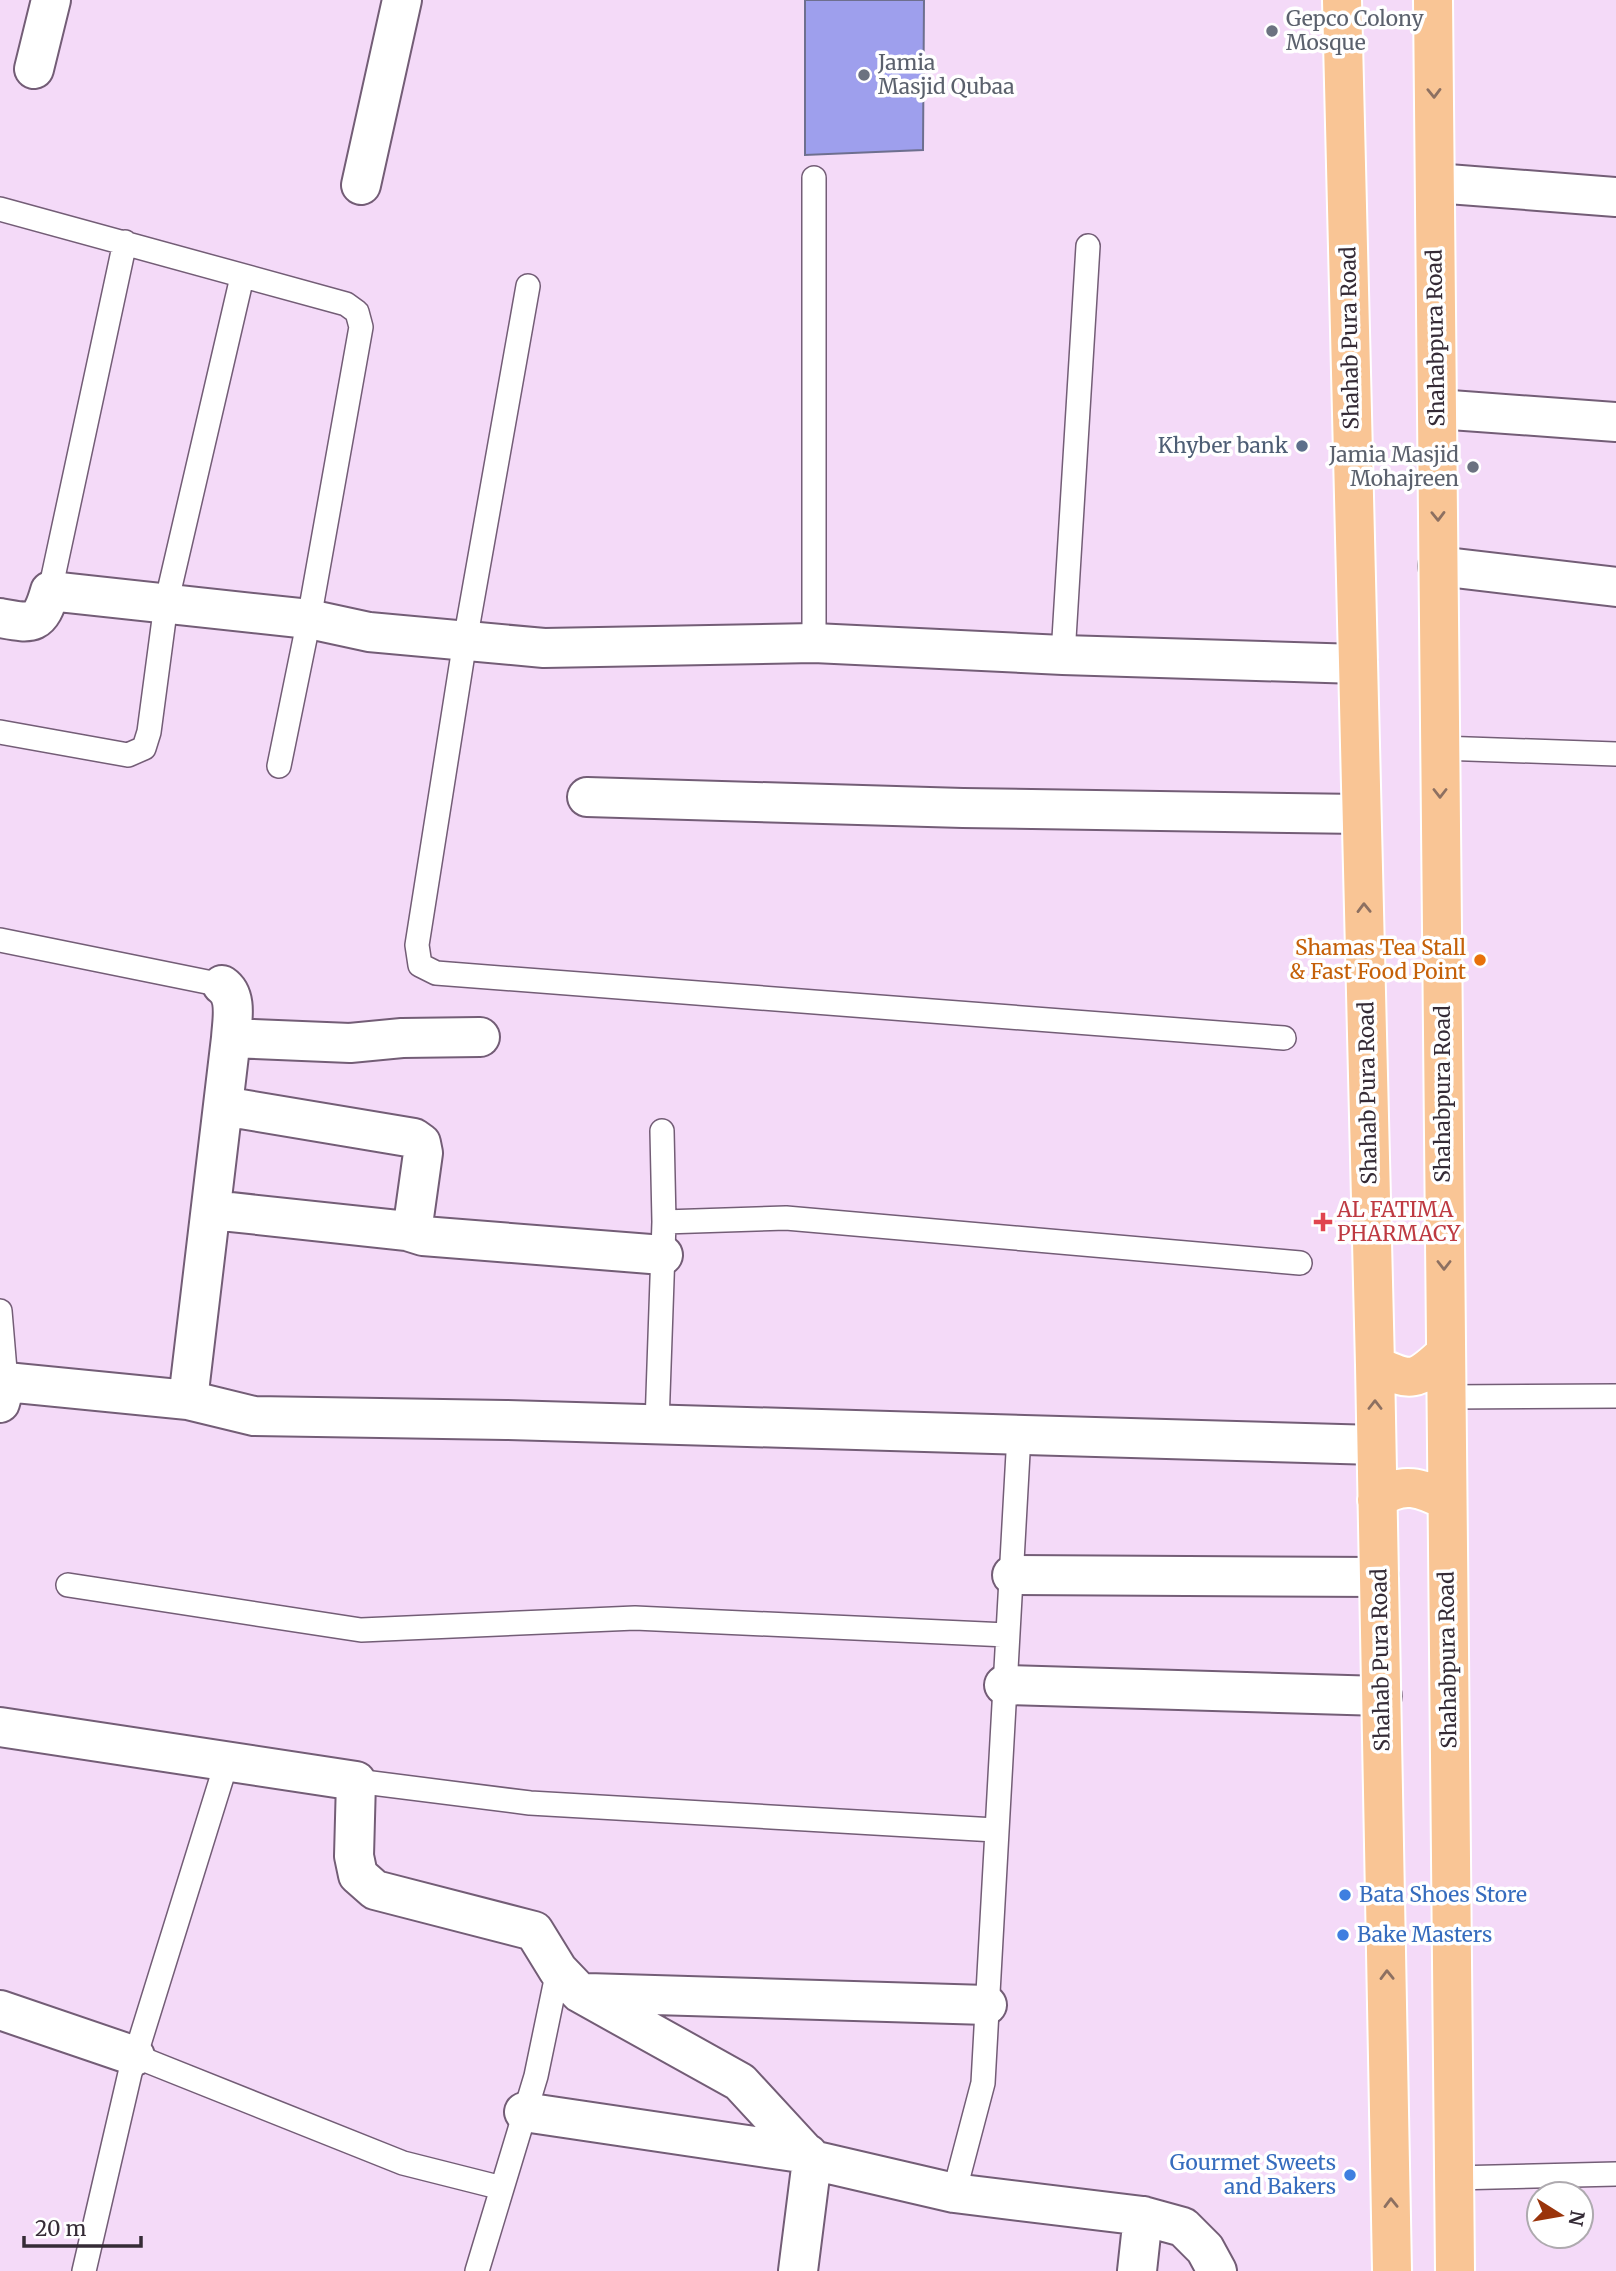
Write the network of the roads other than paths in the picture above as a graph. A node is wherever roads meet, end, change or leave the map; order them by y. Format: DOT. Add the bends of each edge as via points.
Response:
graph roads {
  1 [pos="51,0"];
  2 [pos="401,0"];
  3 [pos="1342,0"];
  4 [pos="1433,0"];
  5 [pos="34,69"];
  6 [pos="814,178"];
  7 [pos="1435,183"];
  8 [pos="362,185"];
  9 [pos="1616,197"];
  10 [pos="0,209"];
  11 [pos="125,242"];
  12 [pos="1088,246"];
  13 [pos="242,277"];
  14 [pos="528,286"];
  15 [pos="1437,409"];
  16 [pos="1616,422"];
  17 [pos="1438,566"];
  18 [pos="1616,587"];
  19 [pos="50,591"];
  20 [pos="166,604"];
  21 [pos="0,618"];
  22 [pos="309,619"];
  23 [pos="465,641"];
  24 [pos="814,643"];
  25 [pos="1063,655"];
  26 [pos="1357,664"];
  27 [pos="0,732"];
  28 [pos="1440,748"];
  29 [pos="1616,754"];
  30 [pos="279,766"];
  31 [pos="587,797"];
  32 [pos="1361,814"];
  33 [pos="0,940"];
  34 [pos="222,985"];
  35 [pos="480,1037"];
  36 [pos="231,1038"];
  37 [pos="1284,1038"];
  38 [pos="223,1106"];
  39 [pos="662,1131"];
  40 [pos="212,1210"];
  41 [pos="412,1232"];
  42 [pos="663,1238"];
  43 [pos="1300,1263"];
  44 [pos="0,1311"];
  45 [pos="1445,1354"];
  46 [pos="1375,1365"];
  47 [pos="3,1393"];
  48 [pos="1616,1396"];
  49 [pos="1446,1397"];
  50 [pos="188,1400"];
  51 [pos="657,1424"];
  52 [pos="1019,1435"];
  53 [pos="1376,1445"];
  54 [pos="1377,1500"];
  55 [pos="1447,1501"];
  56 [pos="1012,1575"];
  57 [pos="1379,1577"];
  58 [pos="68,1585"];
  59 [pos="1007,1635"];
  60 [pos="1004,1685"];
  61 [pos="1382,1696"];
  62 [pos="0,1727"];
  63 [pos="227,1761"];
  64 [pos="356,1781"];
  65 [pos="995,1830"];
  66 [pos="569,1982"];
  67 [pos="987,2005"];
  68 [pos="0,2010"];
  69 [pos="135,2056"];
  70 [pos="524,2112"];
  71 [pos="810,2157"];
  72 [pos="1616,2174"];
  73 [pos="1454,2178"];
  74 [pos="502,2188"];
  75 [pos="954,2193"];
  76 [pos="1143,2216"];
  77 [pos="84,2271"];
  78 [pos="477,2271"];
  79 [pos="798,2271"];
  80 [pos="1137,2271"];
  81 [pos="1217,2271"];
  82 [pos="1392,2271"];
  83 [pos="1455,2271"];
  1 -- 5 [label="street"];
  2 -- 8 [label="street"];
  3 -- 26 [label="main road, Shahab Pura Road"];
  4 -- 7 [label="main road, Shahabpura Road, one-way"];
  6 -- 24 [label="lane"];
  7 -- 9 [label="street"];
  7 -- 15 [label="main road, Shahabpura Road"];
  10 -- 11 [label="lane"];
  11 -- 13 [label="lane"];
  11 -- 19 [label="lane"];
  12 -- 25 [label="lane"];
  13 -- 20 [label="lane"];
  13 -- 22 [label="lane" via="346,304 357,312 362,327"];
  14 -- 23 [label="lane"];
  15 -- 16 [label="street"];
  15 -- 17 [label="main road, Shahabpura Road, one-way"];
  17 -- 18 [label="street"];
  17 -- 28 [label="main road, Shahabpura Road"];
  19 -- 20 [label="street"];
  19 -- 21 [label="street" via="44,612 34,620"];
  20 -- 22 [label="street"];
  20 -- 27 [label="lane" via="144,748 128,755"];
  22 -- 23 [label="street" via="369,632"];
  22 -- 30 [label="lane"];
  23 -- 24 [label="street" via="544,648"];
  23 -- 37 [label="lane" via="417,945 420,965 436,974"];
  24 -- 25 [label="street"];
  25 -- 26 [label="street"];
  26 -- 32 [label="main road, Shahab Pura Road"];
  28 -- 29 [label="lane"];
  28 -- 45 [label="main road, Shahabpura Road, one-way"];
  31 -- 32 [label="street"];
  46 -- 32 [label="main road, Shahab Pura Road, one-way"];
  33 -- 34 [label="lane"];
  34 -- 36 [label="street" via="232,998"];
  35 -- 36 [label="street" via="350,1043"];
  36 -- 38 [label="street"];
  38 -- 40 [label="street"];
  38 -- 41 [label="street" via="414,1138 423,1153"];
  39 -- 42 [label="lane"];
  40 -- 41 [label="street"];
  40 -- 50 [label="street"];
  41 -- 42 [label="street" via="423,1236"];
  42 -- 43 [label="lane" via="786,1218"];
  42 -- 51 [label="lane"];
  44 -- 47 [label="lane"];
  45 -- 46 [label="main road" via="1423,1375 1399,1377"];
  45 -- 49 [label="main road, Shahabpura Road"];
  53 -- 46 [label="main road, Shahab Pura Road, one-way"];
  47 -- 50 [label="street"];
  48 -- 49 [label="lane"];
  49 -- 55 [label="main road, Shahabpura Road"];
  50 -- 51 [label="street" via="254,1416"];
  51 -- 52 [label="street"];
  52 -- 53 [label="street"];
  52 -- 56 [label="lane"];
  53 -- 54 [label="main road, Shahab Pura Road"];
  54 -- 55 [label="main road" via="1389,1490 1422,1488"];
  54 -- 57 [label="main road, Shahab Pura Road"];
  55 -- 73 [label="main road, Shahabpura Road"];
  56 -- 57 [label="street"];
  56 -- 59 [label="lane"];
  57 -- 61 [label="main road, Shahab Pura Road"];
  58 -- 59 [label="lane" via="362,1630 635,1618"];
  59 -- 60 [label="lane"];
  60 -- 61 [label="street"];
  60 -- 65 [label="lane"];
  82 -- 61 [label="main road, Shahab Pura Road, one-way"];
  62 -- 63 [label="street"];
  63 -- 64 [label="street"];
  63 -- 69 [label="lane"];
  64 -- 65 [label="lane" via="530,1803"];
  64 -- 66 [label="street" via="354,1856 358,1875 375,1890 534,1931"];
  65 -- 67 [label="lane"];
  66 -- 67 [label="street"];
  66 -- 70 [label="lane"];
  66 -- 71 [label="street" via="740,2082"];
  67 -- 75 [label="lane" via="983,2083"];
  68 -- 69 [label="street"];
  69 -- 74 [label="lane" via="403,2163"];
  69 -- 77 [label="lane"];
  70 -- 71 [label="street"];
  70 -- 74 [label="lane"];
  71 -- 75 [label="street"];
  71 -- 79 [label="street"];
  72 -- 73 [label="lane"];
  73 -- 83 [label="main road, Shahabpura Road"];
  74 -- 78 [label="lane"];
  75 -- 76 [label="street"];
  76 -- 80 [label="street"];
  76 -- 81 [label="street" via="1183,2228 1205,2249"];
}
